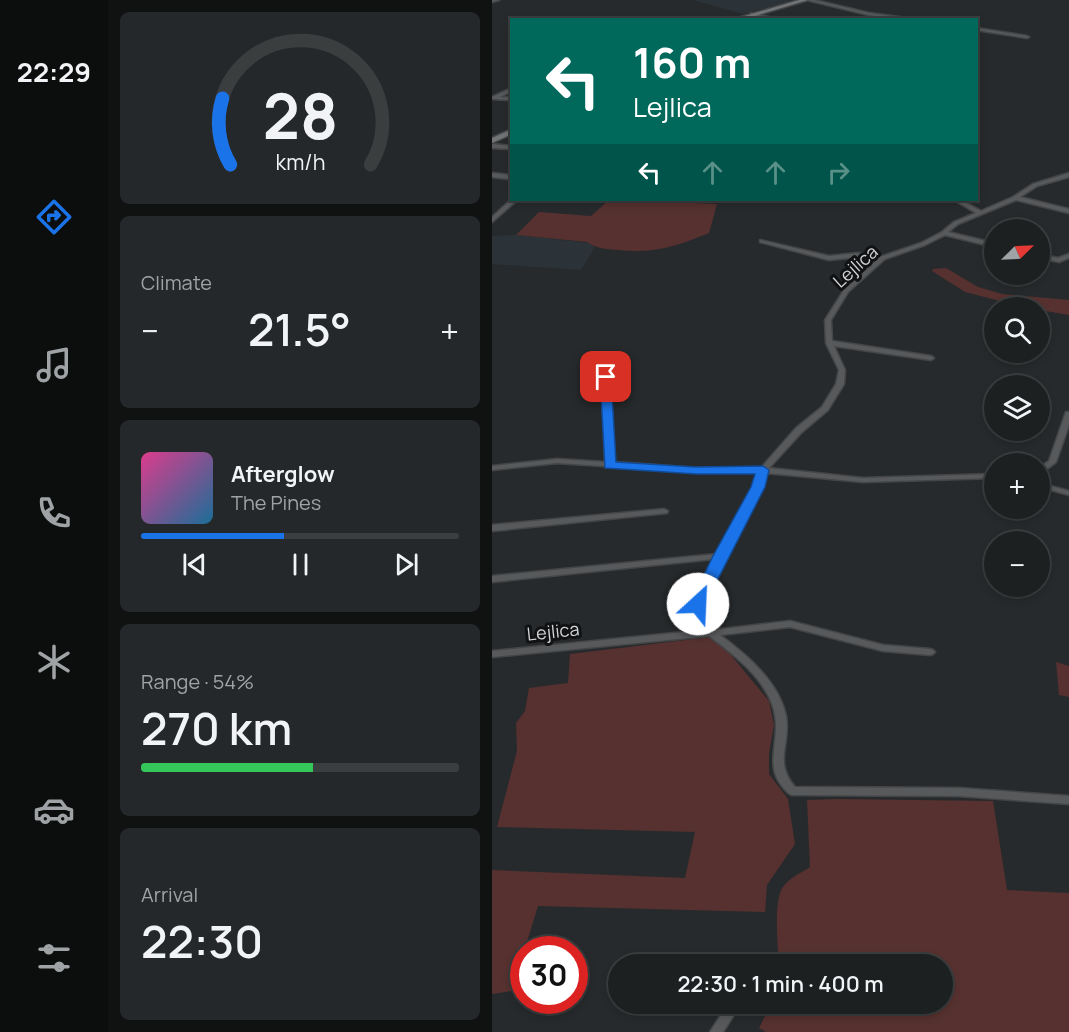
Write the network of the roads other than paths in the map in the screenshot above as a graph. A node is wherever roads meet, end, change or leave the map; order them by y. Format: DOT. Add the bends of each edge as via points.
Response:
graph roads {
  1 [pos="497,0"];
  2 [pos="807,0"];
  3 [pos="492,1"];
  4 [pos="752,14"];
  5 [pos="739,18"];
  6 [pos="768,18"];
  7 [pos="902,18"];
  8 [pos="978,29"];
  9 [pos="1027,37"];
  10 [pos="503,86"];
  11 [pos="510,88"];
  12 [pos="510,89"];
  13 [pos="494,98"];
  14 [pos="510,99"];
  15 [pos="510,133"];
  16 [pos="492,141"];
  17 [pos="492,146"];
  18 [pos="510,148"];
  19 [pos="492,175"];
  20 [pos="1069,175"];
  21 [pos="510,177"];
  22 [pos="1015,198"];
  23 [pos="513,201"];
  24 [pos="960,201"];
  25 [pos="1069,211"];
  26 [pos="979,212"];
  27 [pos="492,220"];
  28 [pos="944,233"];
  29 [pos="762,241"];
  30 [pos="984,243"];
  31 [pos="1069,256"];
  32 [pos="883,258"];
  33 [pos="1050,258"];
  34 [pos="829,343"];
  35 [pos="931,358"];
  36 [pos="606,377"];
  37 [pos="1069,414"];
  38 [pos="1050,463"];
  39 [pos="609,465"];
  40 [pos="492,468"];
  41 [pos="763,470"];
  42 [pos="984,476"];
  43 [pos="1050,488"];
  44 [pos="1069,494"];
  45 [pos="664,511"];
  46 [pos="492,528"];
  47 [pos="720,556"];
  48 [pos="492,579"];
  49 [pos="711,633"];
  50 [pos="930,652"];
  51 [pos="492,654"];
  52 [pos="1069,800"];
  53 [pos="728,1014"];
  54 [pos="716,1032"];
  1 -- 3 [label="street"];
  2 -- 4 [label="main road"];
  2 -- 7 [label="street"];
  4 -- 5 [label="main road"];
  4 -- 6 [label="street"];
  8 -- 9 [label="street"];
  10 -- 11 [label="street"];
  12 -- 13 [label="street"];
  13 -- 14 [label="street"];
  15 -- 16 [label="main road"];
  17 -- 18 [label="street"];
  19 -- 21 [label="street"];
  20 -- 22 [label="street, Lejlica" via="1035,185"];
  22 -- 25 [label="street"];
  22 -- 26 [label="street, Lejlica"];
  23 -- 27 [label="street"];
  24 -- 26 [label="street"];
  26 -- 28 [label="street, Lejlica"];
  28 -- 30 [label="street"];
  28 -- 32 [label="street, Lejlica"];
  29 -- 32 [label="street" via="829,258"];
  31 -- 33 [label="street"];
  32 -- 34 [label="street, Lejlica" via="846,291 828,320"];
  34 -- 35 [label="street"];
  34 -- 41 [label="street" via="842,370 840,384 825,408"];
  36 -- 39 [label="street"];
  37 -- 38 [label="street"];
  39 -- 40 [label="street" via="557,461"];
  39 -- 41 [label="street"];
  41 -- 42 [label="street" via="864,480"];
  41 -- 47 [label="street" via="758,487"];
  43 -- 44 [label="street"];
  45 -- 46 [label="street"];
  47 -- 48 [label="street"];
  47 -- 49 [label="street" via="698,604"];
  49 -- 50 [label="street, Lejlica" via="790,624 883,648"];
  49 -- 51 [label="street, Lejlica"];
  49 -- 52 [label="street" via="736,651 769,688 778,705 783,724 777,767 781,782 792,791 959,792"];
  53 -- 54 [label="street"];
}
